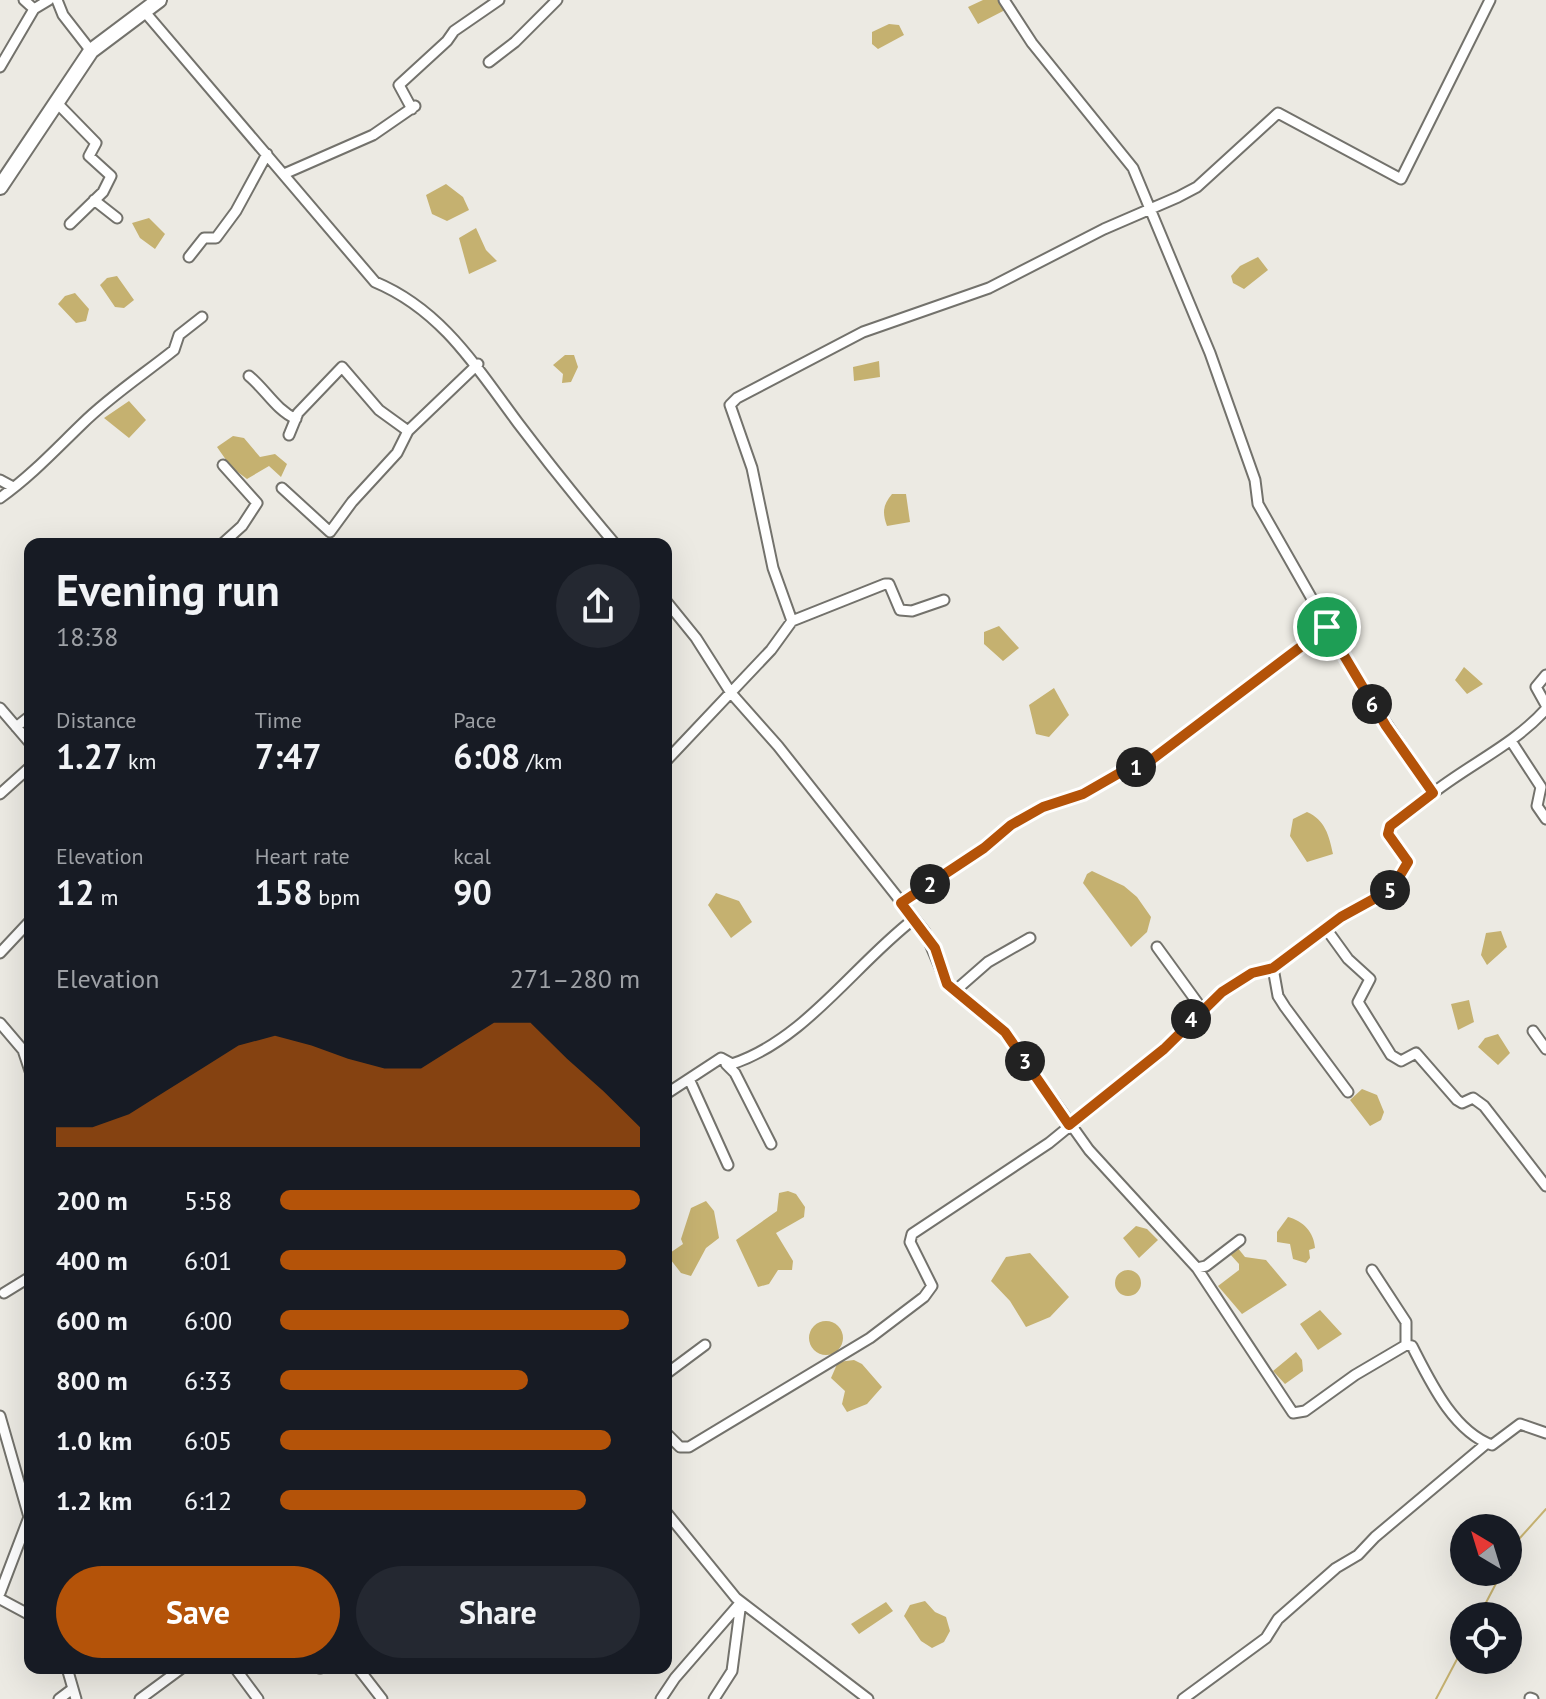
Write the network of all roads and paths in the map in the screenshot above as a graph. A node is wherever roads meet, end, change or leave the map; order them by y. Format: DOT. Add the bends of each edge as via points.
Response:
graph roads {
  1 [pos="24,0"];
  2 [pos="49,0"];
  3 [pos="57,0"];
  4 [pos="159,0"];
  5 [pos="499,0"];
  6 [pos="557,0"];
  7 [pos="1004,0"];
  8 [pos="1490,0"];
  9 [pos="34,9"];
  10 [pos="144,11"];
  11 [pos="91,51"];
  12 [pos="489,62"];
  13 [pos="0,67"];
  14 [pos="56,102"];
  15 [pos="267,154"];
  16 [pos="284,174"];
  17 [pos="0,187"];
  18 [pos="94,200"];
  19 [pos="1151,211"];
  20 [pos="117,218"];
  21 [pos="70,224"];
  22 [pos="189,257"];
  23 [pos="202,317"];
  24 [pos="478,364"];
  25 [pos="249,376"];
  26 [pos="296,419"];
  27 [pos="408,431"];
  28 [pos="289,435"];
  29 [pos="223,465"];
  30 [pos="0,480"];
  31 [pos="13,487"];
  32 [pos="282,488"];
  33 [pos="0,498"];
  34 [pos="229,538"];
  35 [pos="610,538"];
  36 [pos="944,600"];
  37 [pos="672,608"];
  38 [pos="792,621"];
  39 [pos="1327,627"];
  40 [pos="1546,675"];
  41 [pos="731,693"];
  42 [pos="1546,707"];
  43 [pos="0,708"];
  44 [pos="24,721"];
  45 [pos="16,727"];
  46 [pos="24,736"];
  47 [pos="1511,741"];
  48 [pos="672,755"];
  49 [pos="24,772"];
  50 [pos="1433,793"];
  51 [pos="0,794"];
  52 [pos="1546,819"];
  53 [pos="901,903"];
  54 [pos="914,919"];
  55 [pos="24,927"];
  56 [pos="1327,930"];
  57 [pos="1030,938"];
  58 [pos="1157,947"];
  59 [pos="0,953"];
  60 [pos="1273,968"];
  61 [pos="956,990"];
  62 [pos="1202,1009"];
  63 [pos="0,1023"];
  64 [pos="1533,1031"];
  65 [pos="1546,1049"];
  66 [pos="24,1053"];
  67 [pos="721,1058"];
  68 [pos="690,1081"];
  69 [pos="672,1091"];
  70 [pos="1348,1092"];
  71 [pos="1069,1125"];
  72 [pos="771,1144"];
  73 [pos="728,1165"];
  74 [pos="1546,1186"];
  75 [pos="1240,1240"];
  76 [pos="1197,1268"];
  77 [pos="1372,1270"];
  78 [pos="24,1281"];
  79 [pos="4,1293"];
  80 [pos="705,1345"];
  81 [pos="1406,1345"];
  82 [pos="672,1370"];
  83 [pos="0,1416"];
  84 [pos="1546,1433"];
  85 [pos="672,1439"];
  86 [pos="1487,1443"];
  87 [pos="24,1500"];
  88 [pos="672,1519"];
  89 [pos="24,1530"];
  90 [pos="0,1593"];
  91 [pos="0,1599"];
  92 [pos="741,1602"];
  93 [pos="24,1612"];
  94 [pos="68,1674"];
  95 [pos="174,1674"];
  96 [pos="239,1674"];
  97 [pos="363,1674"];
  98 [pos="73,1694"];
  99 [pos="59,1699"];
  100 [pos="140,1699"];
  101 [pos="258,1699"];
  102 [pos="382,1699"];
  103 [pos="661,1699"];
  104 [pos="714,1699"];
  105 [pos="868,1699"];
  106 [pos="1183,1699"];
  1 -- 9 [label="street"];
  2 -- 9 [label="street"];
  3 -- 11 [label="street"];
  4 -- 10 [label="main road"];
  5 -- 16 [label="street" via="454,31 399,85 414,107 373,135"];
  6 -- 12 [label="street"];
  7 -- 19 [label="street" via="1133,168"];
  8 -- 19 [label="street" via="1401,179 1278,113 1197,187"];
  9 -- 13 [label="street"];
  10 -- 11 [label="main road"];
  10 -- 15 [label="street"];
  11 -- 14 [label="main road"];
  14 -- 17 [label="main road"];
  14 -- 18 [label="street" via="96,143 89,156 111,176"];
  15 -- 16 [label="street"];
  15 -- 22 [label="street" via="216,238 204,238"];
  16 -- 24 [label="street" via="375,282 414,303"];
  18 -- 20 [label="street"];
  18 -- 21 [label="street"];
  19 -- 38 [label="street" via="989,288 863,332 730,405"];
  19 -- 39 [label="street" via="1210,353 1255,480 1258,504"];
  23 -- 31 [label="street" via="179,335 174,350"];
  24 -- 27 [label="street"];
  24 -- 35 [label="street"];
  25 -- 26 [label="street" via="282,413"];
  26 -- 27 [label="street" via="342,367 379,410"];
  26 -- 28 [label="street"];
  27 -- 32 [label="street" via="397,453 330,532"];
  29 -- 34 [label="street" via="257,503"];
  30 -- 31 [label="street"];
  31 -- 33 [label="street"];
  36 -- 38 [label="street" via="900,610 885,584"];
  37 -- 41 [label="street"];
  38 -- 41 [label="street"];
  39 -- 50 [label="street"];
  39 -- 53 [label="street" via="1142,767 1130,767 1011,825"];
  40 -- 42 [label="street" via="1536,687"];
  41 -- 48 [label="street"];
  41 -- 53 [label="street"];
  42 -- 47 [label="street"];
  43 -- 45 [label="street"];
  44 -- 45 [label="street"];
  45 -- 46 [label="street"];
  47 -- 50 [label="street"];
  47 -- 52 [label="street" via="1541,787 1537,806"];
  49 -- 51 [label="street"];
  50 -- 56 [label="street" via="1390,826 1388,834 1408,862 1398,882"];
  53 -- 54 [label="street"];
  54 -- 61 [label="street" via="935,948 947,984"];
  54 -- 67 [label="street" via="776,1040 732,1064"];
  55 -- 59 [label="street"];
  56 -- 60 [label="street"];
  56 -- 74 [label="street" via="1370,979 1358,1002 1391,1055 1401,1061 1416,1053 1457,1100 1473,1098 1484,1106"];
  57 -- 61 [label="street" via="988,962"];
  58 -- 62 [label="street"];
  60 -- 62 [label="street" via="1252,973"];
  60 -- 70 [label="street" via="1278,996"];
  61 -- 71 [label="street" via="1005,1032"];
  62 -- 71 [label="street" via="1164,1049"];
  63 -- 66 [label="street"];
  64 -- 65 [label="street"];
  67 -- 68 [label="street" via="692,1074"];
  67 -- 72 [label="street" via="735,1073"];
  68 -- 69 [label="street"];
  68 -- 73 [label="street"];
  71 -- 76 [label="street"];
  71 -- 85 [label="street" via="912,1234 910,1242 932,1286 924,1297 870,1338 689,1447"];
  75 -- 76 [label="street"];
  76 -- 81 [label="street" via="1293,1413 1305,1411"];
  77 -- 81 [label="street" via="1406,1322"];
  78 -- 79 [label="street"];
  80 -- 82 [label="street"];
  81 -- 86 [label="street" via="1412,1346 1461,1425"];
  83 -- 87 [label="street"];
  84 -- 86 [label="street" via="1520,1424 1492,1445"];
  86 -- 106 [label="street" via="1278,1619 1266,1638"];
  88 -- 92 [label="street"];
  89 -- 90 [label="street"];
  91 -- 93 [label="street"];
  92 -- 103 [label="street"];
  92 -- 104 [label="street" via="732,1671"];
  92 -- 105 [label="street"];
  94 -- 98 [label="street"];
  95 -- 100 [label="street"];
  96 -- 101 [label="street"];
  97 -- 102 [label="street"];
  98 -- 99 [label="street"];
}
